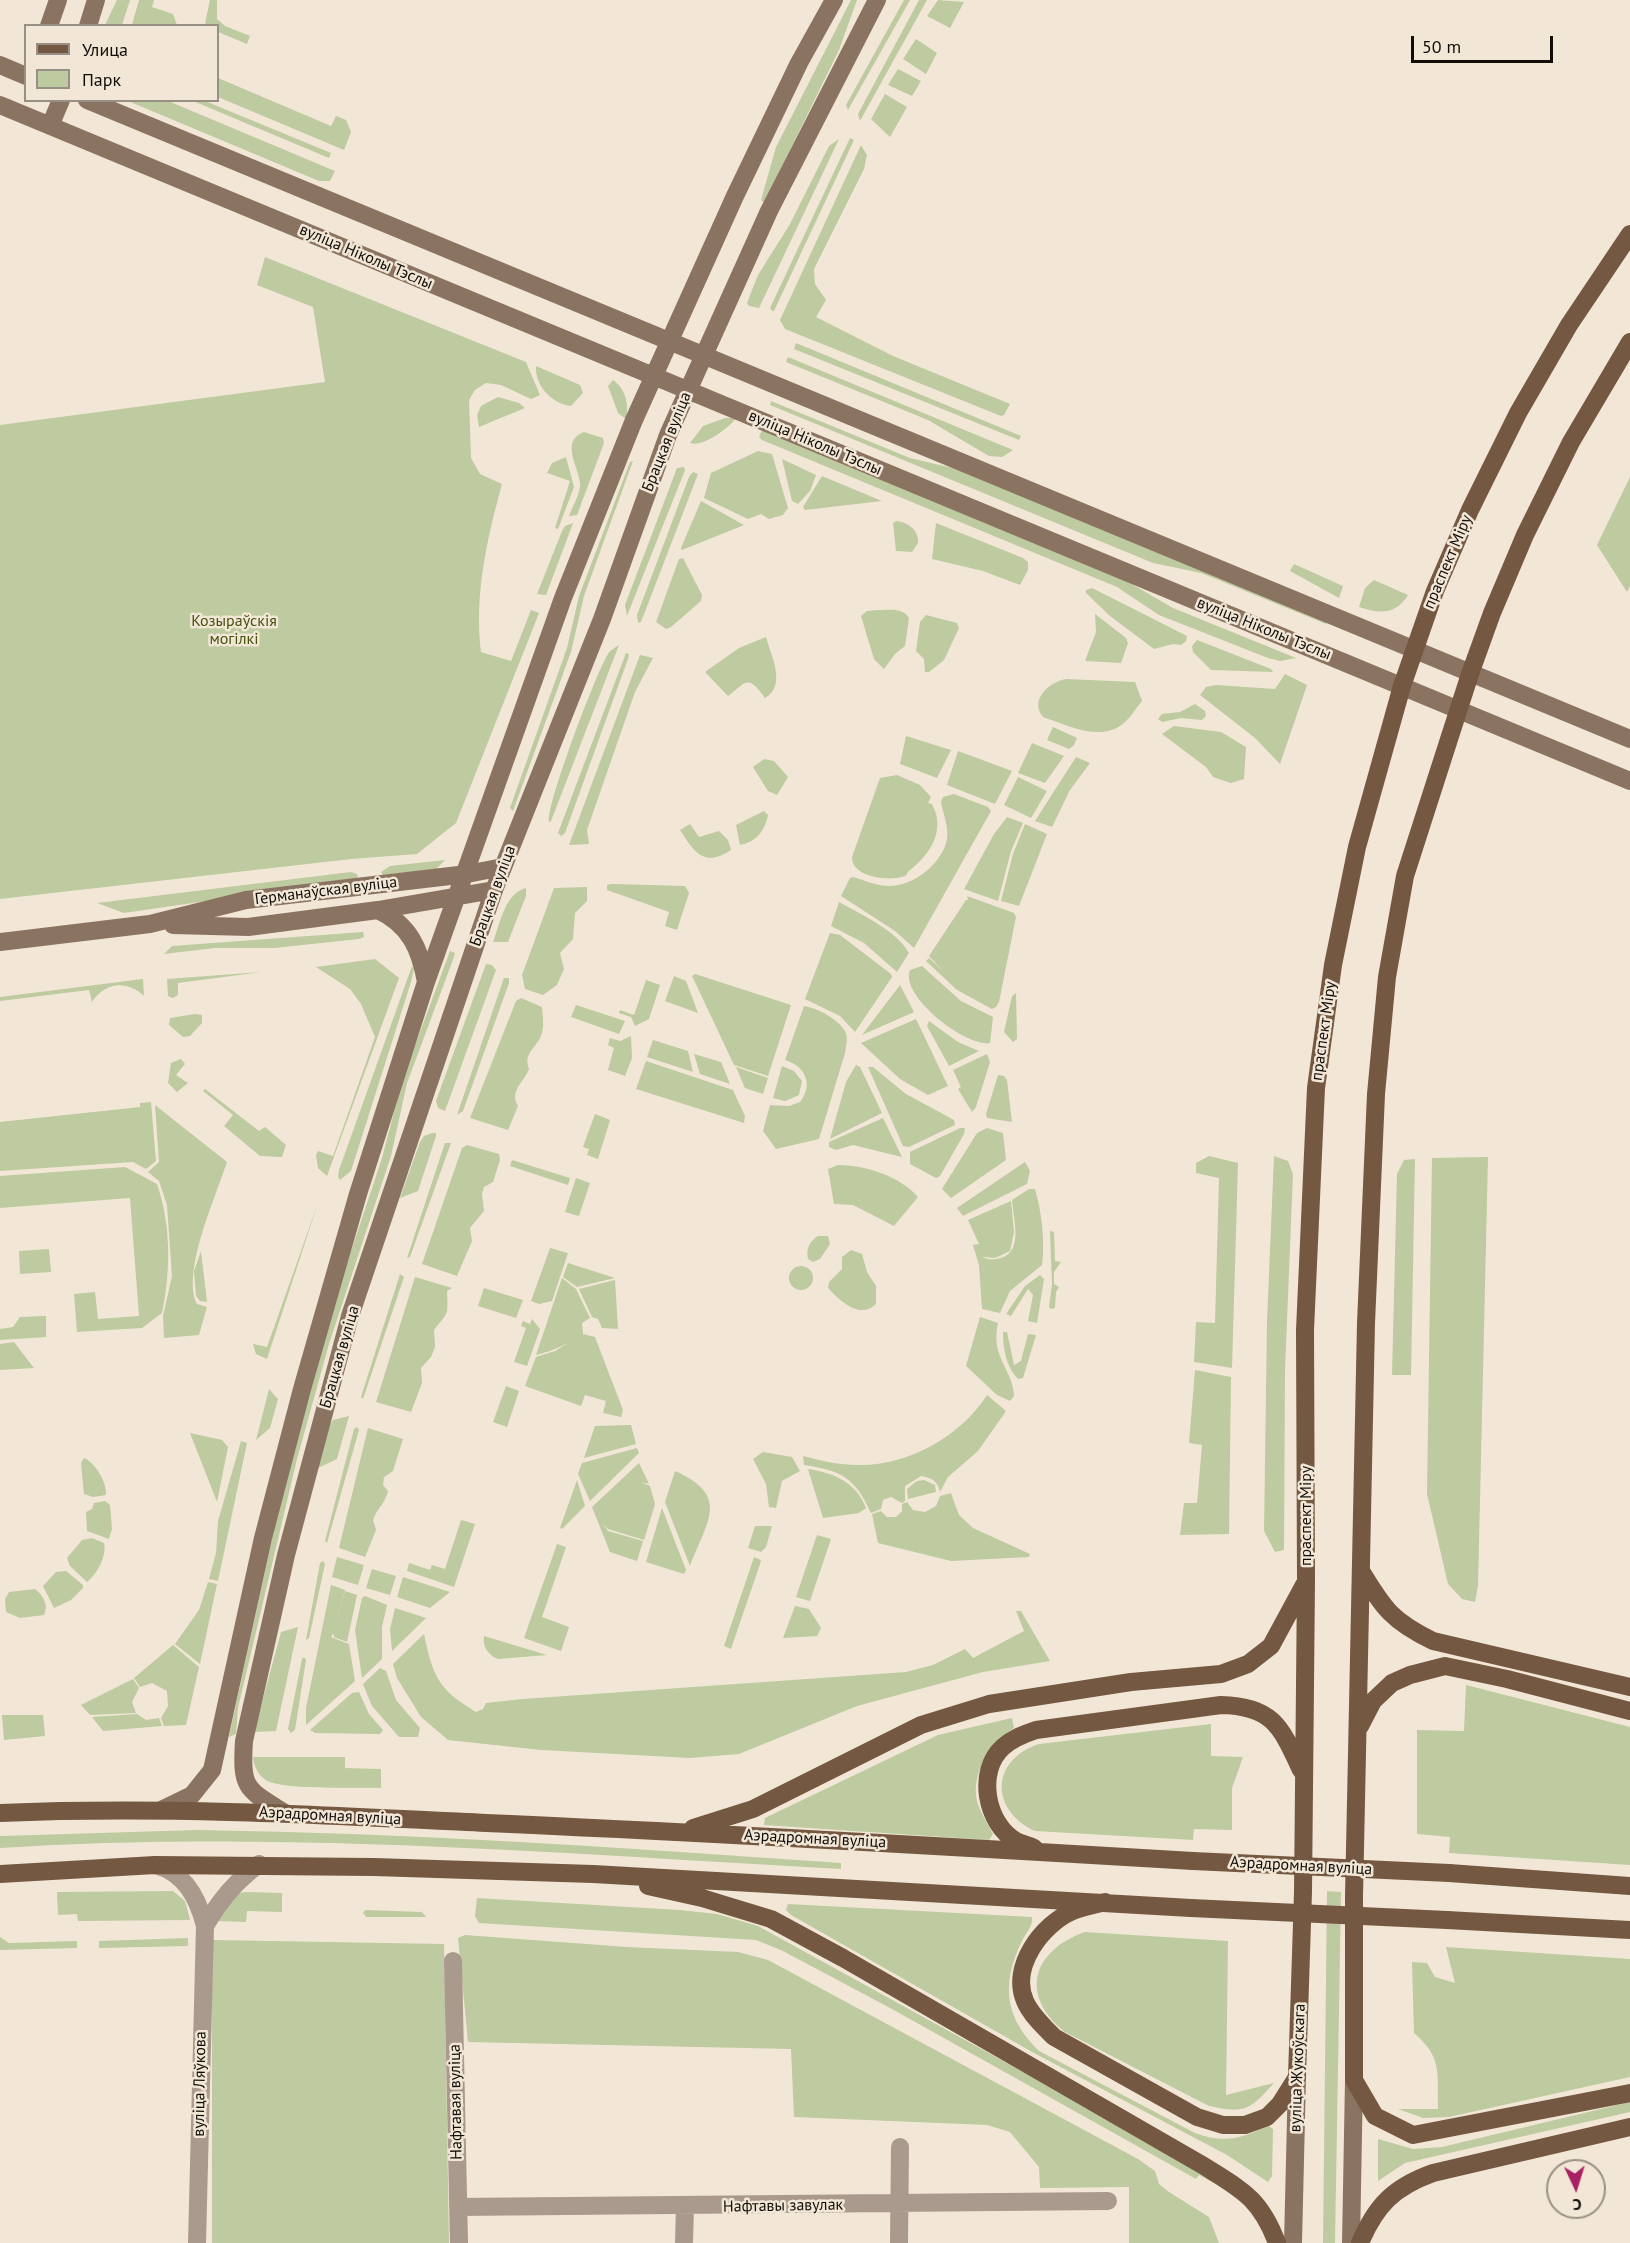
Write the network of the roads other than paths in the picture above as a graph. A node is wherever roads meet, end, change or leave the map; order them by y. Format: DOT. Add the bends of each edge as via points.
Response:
graph roads {
  1 [pos="58,0"];
  2 [pos="96,0"];
  3 [pos="834,0"];
  4 [pos="878,0"];
  5 [pos="50,24"];
  6 [pos="89,24"];
  7 [pos="0,65"];
  8 [pos="24,75"];
  9 [pos="60,102"];
  10 [pos="92,102"];
  11 [pos="0,105"];
  12 [pos="25,108"];
  13 [pos="50,126"];
  14 [pos="1630,234"];
  15 [pos="669,342"];
  16 [pos="1630,342"];
  17 [pos="703,356"];
  18 [pos="654,376"];
  19 [pos="688,390"];
  20 [pos="1414,651"];
  21 [pos="1470,674"];
  22 [pos="1402,686"];
  23 [pos="1458,709"];
  24 [pos="1630,739"];
  25 [pos="1630,781"];
  26 [pos="503,867"];
  27 [pos="467,874"];
  28 [pos="494,890"];
  29 [pos="458,897"];
  30 [pos="378,910"];
  31 [pos="150,924"];
  32 [pos="0,942"];
  33 [pos="426,982"];
  34 [pos="1361,1571"];
  35 [pos="1306,1581"];
  36 [pos="1630,1687"];
  37 [pos="1630,1711"];
  38 [pos="1358,1731"];
  39 [pos="1303,1775"];
  40 [pos="163,1809"];
  41 [pos="0,1813"];
  42 [pos="285,1813"];
  43 [pos="682,1832"];
  44 [pos="1047,1852"];
  45 [pos="259,1864"];
  46 [pos="155,1865"];
  47 [pos="0,1874"];
  48 [pos="593,1874"];
  49 [pos="1630,1886"];
  50 [pos="1303,1892"];
  51 [pos="1105,1902"];
  52 [pos="205,1926"];
  53 [pos="1630,1930"];
  54 [pos="453,1961"];
  55 [pos="1297,2077"];
  56 [pos="1354,2080"];
  57 [pos="1630,2093"];
  58 [pos="1630,2127"];
  59 [pos="900,2147"];
  60 [pos="1108,2201"];
  61 [pos="898,2204"];
  62 [pos="458,2207"];
  63 [pos="686,2207"];
  64 [pos="197,2243"];
  65 [pos="459,2243"];
  66 [pos="684,2243"];
  67 [pos="899,2243"];
  68 [pos="1277,2243"];
  69 [pos="1293,2243"];
  70 [pos="1351,2243"];
  71 [pos="1360,2243"];
  1 -- 5 [label="street"];
  2 -- 6 [label="street"];
  3 -- 15 [label="street, Брацкая вуліца" via="784,93"];
  4 -- 17 [label="street, Брацкая вуліца" via="769,211"];
  7 -- 8 [label="street"];
  9 -- 13 [label="street"];
  10 -- 15 [label="street"];
  11 -- 12 [label="street, вуліца Ніколы Тэслы"];
  12 -- 13 [label="street, вуліца Ніколы Тэслы"];
  13 -- 18 [label="street, вуліца Ніколы Тэслы"];
  14 -- 20 [label="main road, праспект Міру" via="1569,325 1518,413 1453,549"];
  15 -- 17 [label="street"];
  15 -- 18 [label="street, Брацкая вуліца"];
  16 -- 21 [label="main road" via="1571,442 1525,535"];
  17 -- 19 [label="street, Брацкая вуліца"];
  17 -- 20 [label="street"];
  18 -- 19 [label="street, вуліца Ніколы Тэслы"];
  18 -- 27 [label="street, Брацкая вуліца" via="563,598"];
  19 -- 22 [label="street, вуліца Ніколы Тэслы"];
  19 -- 26 [label="street, Брацкая вуліца"];
  20 -- 21 [label="street"];
  20 -- 22 [label="main road, праспект Міру"];
  21 -- 23 [label="main road"];
  21 -- 24 [label="street"];
  22 -- 23 [label="street, вуліца Ніколы Тэслы"];
  22 -- 35 [label="main road, праспект Міру" via="1357,847 1333,965 1316,1088 1305,1330"];
  23 -- 25 [label="street, вуліца Ніколы Тэслы"];
  23 -- 34 [label="main road" via="1405,876 1387,977 1369,1214"];
  26 -- 27 [label="street, Германаўская вуліца"];
  26 -- 28 [label="street, Брацкая вуліца"];
  27 -- 29 [label="street, Брацкая вуліца"];
  27 -- 31 [label="street, Германаўская вуліца" via="246,900"];
  28 -- 29 [label="street, Германаўская вуліца"];
  28 -- 42 [label="street, Брацкая вуліца" via="350,1316 286,1555 250,1712 242,1771 246,1784 254,1794"];
  29 -- 30 [label="street, Германаўская вуліца"];
  29 -- 33 [label="street, Брацкая вуліца"];
  30 -- 31 [label="street, Германаўская вуліца" via="248,927"];
  30 -- 33 [label="street" via="392,917 411,936 419,950"];
  31 -- 32 [label="street, Германаўская вуліца"];
  33 -- 40 [label="street, Брацкая вуліца" via="358,1194 302,1389 263,1538 212,1770 192,1795"];
  34 -- 36 [label="main road" via="1391,1616 1433,1641"];
  34 -- 38 [label="main road"];
  35 -- 39 [label="main road, праспект Міру"];
  35 -- 43 [label="main road" via="1271,1646 1248,1664 1221,1674 1131,1682 989,1704 921,1725 753,1809"];
  37 -- 38 [label="main road" via="1445,1666 1392,1683 1373,1701"];
  38 -- 56 [label="main road"];
  39 -- 44 [label="main road" via="1284,1734 1266,1715 1245,1705 1036,1730 1017,1736 1001,1748 991,1765 987,1787 990,1808 1001,1827 1015,1840"];
  39 -- 50 [label="main road, праспект Міру"];
  40 -- 41 [label="main road, Аэрадромная вуліца"];
  40 -- 42 [label="main road, Аэрадромная вуліца"];
  42 -- 43 [label="main road, Аэрадромная вуліца"];
  43 -- 44 [label="main road, Аэрадромная вуліца"];
  44 -- 49 [label="main road, Аэрадромная вуліца, bridge"];
  45 -- 46 [label="main road"];
  45 -- 48 [label="main road"];
  45 -- 52 [label="street, вуліца Ляўкова" via="222,1897"];
  46 -- 47 [label="main road"];
  46 -- 52 [label="street, вуліца Ляўкова" via="171,1870 183,1881 194,1896"];
  48 -- 51 [label="main road"];
  48 -- 68 [label="main road" via="702,1898 771,1919 833,1952 1250,2196 1262,2209"];
  50 -- 55 [label="main road, вуліца Жукоўскага"];
  51 -- 53 [label="main road, bridge"];
  51 -- 55 [label="main road" via="1072,1911 1053,1923 1034,1944 1022,1971 1020,1986 1025,2003 1054,2037 1197,2117 1224,2125 1245,2125 1267,2117"];
  52 -- 64 [label="street, вуліца Ляўкова"];
  54 -- 62 [label="street, Нафтавая вуліца"];
  55 -- 69 [label="street, вуліца Жукоўскага"];
  56 -- 57 [label="main road" via="1375,2116 1413,2135"];
  56 -- 70 [label="street"];
  58 -- 71 [label="main road" via="1409,2181 1384,2201"];
  59 -- 61 [label="street"];
  60 -- 61 [label="street, Нафтавы завулак"];
  61 -- 63 [label="street, Нафтавы завулак"];
  61 -- 67 [label="street"];
  62 -- 63 [label="street, Нафтавы завулак"];
  62 -- 65 [label="street, Нафтавая вуліца"];
  63 -- 66 [label="street"];
}
